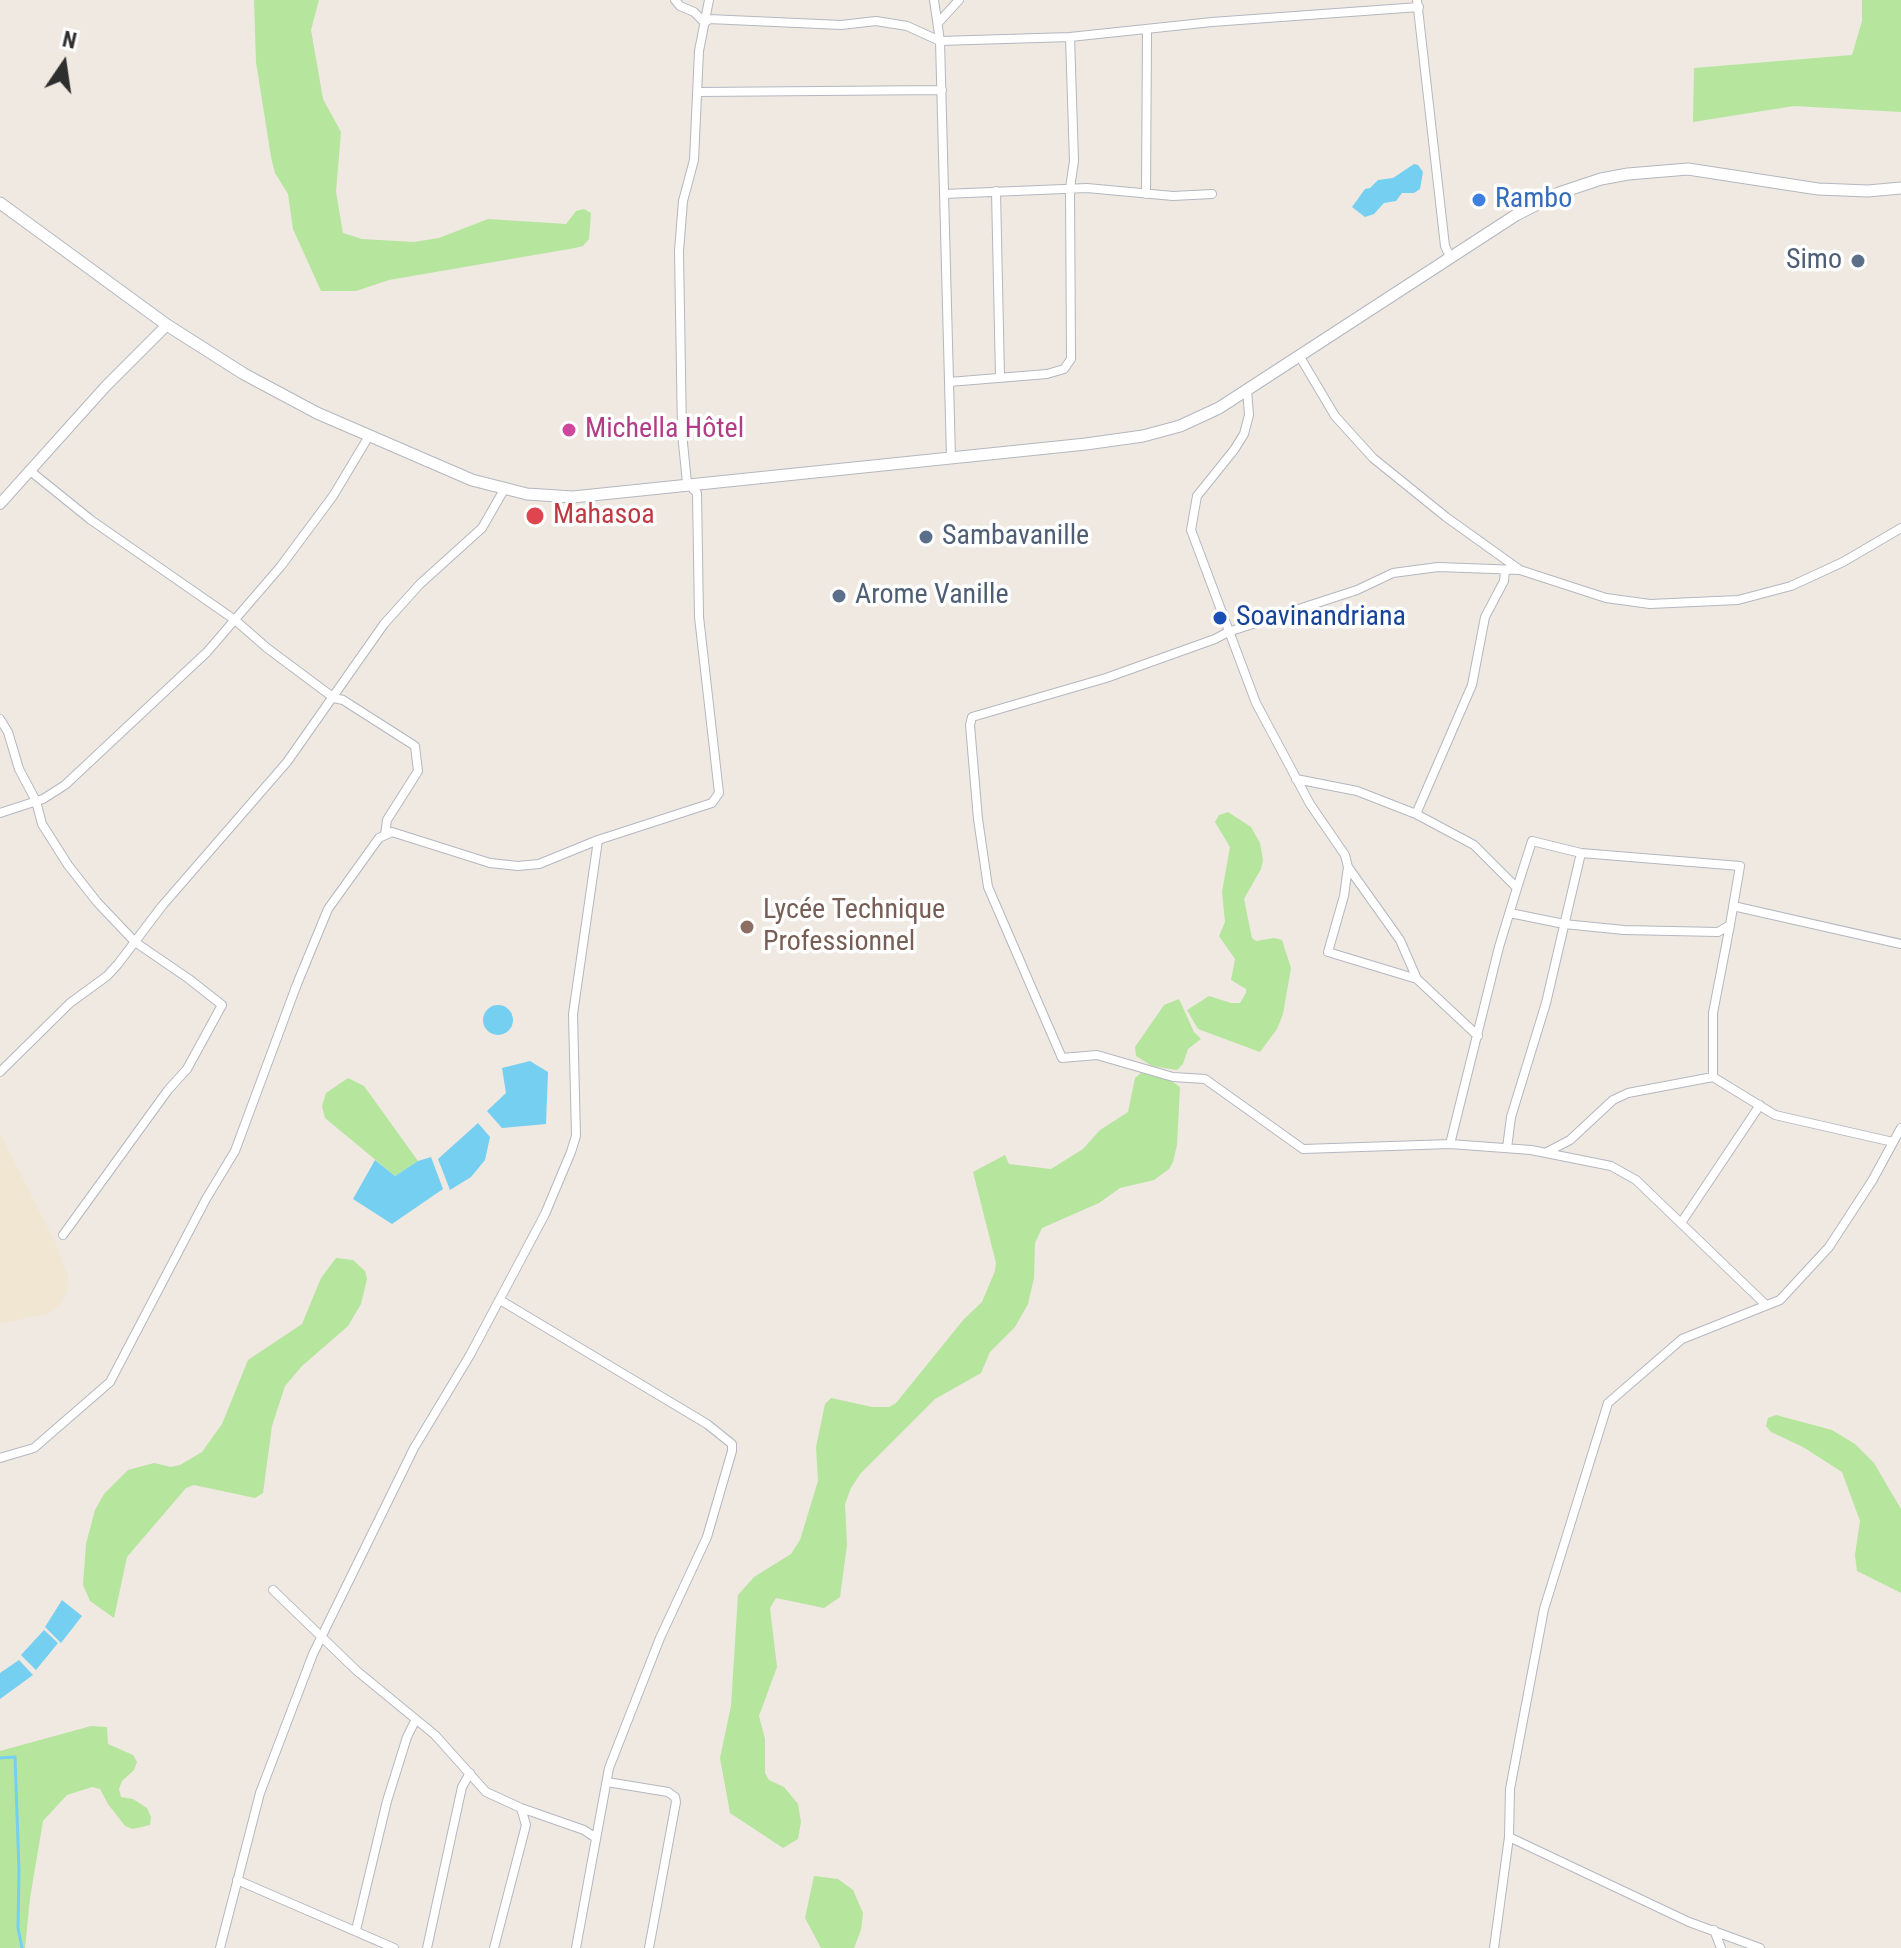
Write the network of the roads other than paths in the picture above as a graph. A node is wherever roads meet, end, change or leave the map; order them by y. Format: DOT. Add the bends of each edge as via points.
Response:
graph roads {
  1 [pos="675,0"];
  2 [pos="709,0"];
  3 [pos="934,0"];
  4 [pos="959,0"];
  5 [pos="1418,4"];
  6 [pos="705,23"];
  7 [pos="938,23"];
  8 [pos="1147,31"];
  9 [pos="1070,37"];
  10 [pos="940,41"];
  11 [pos="942,90"];
  12 [pos="698,92"];
  13 [pos="1070,188"];
  14 [pos="1901,188"];
  15 [pos="996,191"];
  16 [pos="944,194"];
  17 [pos="1146,194"];
  18 [pos="1212,194"];
  19 [pos="0,203"];
  20 [pos="1450,257"];
  21 [pos="167,325"];
  22 [pos="1300,357"];
  23 [pos="1000,377"];
  24 [pos="949,382"];
  25 [pos="1247,390"];
  26 [pos="369,436"];
  27 [pos="951,457"];
  28 [pos="29,470"];
  29 [pos="687,483"];
  30 [pos="505,488"];
  31 [pos="0,504"];
  32 [pos="1901,528"];
  33 [pos="1505,570"];
  34 [pos="1520,570"];
  35 [pos="235,620"];
  36 [pos="1228,632"];
  37 [pos="334,698"];
  38 [pos="0,719"];
  39 [pos="1296,779"];
  40 [pos="36,801"];
  41 [pos="0,813"];
  42 [pos="1416,814"];
  43 [pos="385,835"];
  44 [pos="598,840"];
  45 [pos="1581,853"];
  46 [pos="1348,867"];
  47 [pos="1517,888"];
  48 [pos="1733,906"];
  49 [pos="1510,913"];
  50 [pos="1564,924"];
  51 [pos="1730,925"];
  52 [pos="135,942"];
  53 [pos="1901,944"];
  54 [pos="1417,979"];
  55 [pos="1478,1036"];
  56 [pos="0,1072"];
  57 [pos="1713,1077"];
  58 [pos="1760,1105"];
  59 [pos="1901,1128"];
  60 [pos="1893,1142"];
  61 [pos="1450,1144"];
  62 [pos="1507,1148"];
  63 [pos="1547,1152"];
  64 [pos="1681,1223"];
  65 [pos="63,1235"];
  66 [pos="500,1300"];
  67 [pos="1766,1305"];
  68 [pos="0,1458"];
  69 [pos="273,1590"];
  70 [pos="322,1637"];
  71 [pos="415,1721"];
  72 [pos="470,1773"];
  73 [pos="607,1782"];
  74 [pos="521,1808"];
  75 [pos="1509,1837"];
  76 [pos="596,1838"];
  77 [pos="237,1880"];
  78 [pos="356,1930"];
  79 [pos="1714,1930"];
  80 [pos="220,1948"];
  81 [pos="394,1948"];
  82 [pos="427,1948"];
  83 [pos="494,1948"];
  84 [pos="576,1948"];
  85 [pos="649,1948"];
  86 [pos="1494,1948"];
  87 [pos="1721,1948"];
  88 [pos="1760,1948"];
  1 -- 6 [label="street"];
  2 -- 6 [label="street"];
  3 -- 7 [label="street"];
  4 -- 7 [label="street"];
  5 -- 8 [label="street"];
  5 -- 20 [label="street"];
  6 -- 10 [label="street" via="876,21 907,26"];
  6 -- 12 [label="street"];
  7 -- 10 [label="street"];
  8 -- 9 [label="street"];
  8 -- 17 [label="street"];
  9 -- 10 [label="street"];
  9 -- 13 [label="street"];
  10 -- 11 [label="street"];
  11 -- 12 [label="street"];
  11 -- 16 [label="street"];
  12 -- 29 [label="street" via="694,160 683,201 679,251"];
  13 -- 15 [label="street"];
  13 -- 17 [label="street"];
  13 -- 23 [label="street" via="1071,359 1064,369 1047,374"];
  14 -- 20 [label="main road" via="1818,189 1688,169 1628,174 1559,193"];
  15 -- 16 [label="street"];
  15 -- 23 [label="street"];
  16 -- 24 [label="street"];
  17 -- 18 [label="street"];
  19 -- 21 [label="main road"];
  20 -- 22 [label="main road"];
  21 -- 26 [label="main road" via="244,374"];
  21 -- 28 [label="street"];
  22 -- 25 [label="main road"];
  22 -- 34 [label="street" via="1335,416 1373,458"];
  23 -- 24 [label="street"];
  24 -- 27 [label="street"];
  25 -- 27 [label="main road" via="1180,426 1143,436"];
  25 -- 36 [label="street" via="1244,434 1197,496 1191,530"];
  26 -- 30 [label="main road" via="472,480"];
  26 -- 35 [label="street" via="333,496"];
  27 -- 29 [label="main road"];
  28 -- 31 [label="street"];
  28 -- 35 [label="street"];
  29 -- 30 [label="main road" via="573,497"];
  29 -- 44 [label="street" via="697,493 699,617 719,793 712,803"];
  30 -- 37 [label="street" via="482,528 384,624"];
  32 -- 34 [label="street" via="1791,586 1738,600 1635,602"];
  33 -- 34 [label="street"];
  33 -- 36 [label="street" via="1438,567 1393,573"];
  33 -- 42 [label="street" via="1485,617 1472,685"];
  35 -- 37 [label="street"];
  35 -- 40 [label="street" via="65,785"];
  36 -- 39 [label="street" via="1256,703"];
  36 -- 61 [label="street" via="1106,678 972,717 988,887 1062,1058 1097,1055 1173,1077 1205,1079 1303,1149"];
  37 -- 43 [label="street" via="415,746 418,771 387,820"];
  37 -- 52 [label="street" via="287,762"];
  38 -- 40 [label="street"];
  39 -- 42 [label="street" via="1357,791"];
  39 -- 46 [label="street"];
  40 -- 41 [label="street"];
  40 -- 52 [label="street" via="42,824 68,865"];
  42 -- 47 [label="street" via="1474,845"];
  43 -- 44 [label="street" via="392,832 490,863 518,866 539,864"];
  43 -- 68 [label="street" via="328,909 235,1151 110,1382 34,1448"];
  44 -- 66 [label="street" via="573,1014 576,1136 545,1214"];
  45 -- 47 [label="street" via="1532,841"];
  45 -- 48 [label="street" via="1740,866"];
  45 -- 50 [label="street"];
  46 -- 54 [label="street" via="1400,940"];
  46 -- 54 [label="street" via="1328,952"];
  47 -- 49 [label="street"];
  48 -- 51 [label="street"];
  48 -- 53 [label="street"];
  49 -- 50 [label="street"];
  49 -- 55 [label="street"];
  50 -- 51 [label="street" via="1700,934"];
  50 -- 62 [label="street"];
  51 -- 57 [label="street" via="1713,1013"];
  52 -- 56 [label="street" via="107,976 70,1003"];
  52 -- 65 [label="street" via="222,1005 187,1069"];
  54 -- 55 [label="street"];
  55 -- 61 [label="street"];
  57 -- 58 [label="street"];
  57 -- 63 [label="street" via="1628,1093"];
  58 -- 60 [label="street" via="1775,1115"];
  58 -- 64 [label="street"];
  59 -- 60 [label="street"];
  60 -- 67 [label="street" via="1829,1247 1780,1300"];
  61 -- 62 [label="street"];
  62 -- 63 [label="street"];
  63 -- 64 [label="street" via="1611,1166 1636,1180"];
  64 -- 67 [label="street"];
  66 -- 70 [label="street" via="414,1448"];
  66 -- 73 [label="street" via="732,1444 707,1537 649,1663"];
  67 -- 75 [label="street" via="1682,1339 1608,1403 1544,1609 1510,1789"];
  69 -- 70 [label="street"];
  70 -- 71 [label="street"];
  70 -- 77 [label="street" via="260,1793"];
  71 -- 72 [label="street"];
  71 -- 78 [label="street" via="387,1801"];
  72 -- 74 [label="street" via="486,1792"];
  72 -- 82 [label="street" via="462,1787"];
  73 -- 76 [label="street"];
  73 -- 85 [label="street" via="675,1797"];
  74 -- 76 [label="street"];
  74 -- 83 [label="street" via="526,1825"];
  75 -- 79 [label="street"];
  75 -- 86 [label="street"];
  76 -- 84 [label="street"];
  77 -- 78 [label="street"];
  77 -- 80 [label="street"];
  78 -- 81 [label="street"];
  79 -- 87 [label="street"];
  79 -- 88 [label="street"];
}
